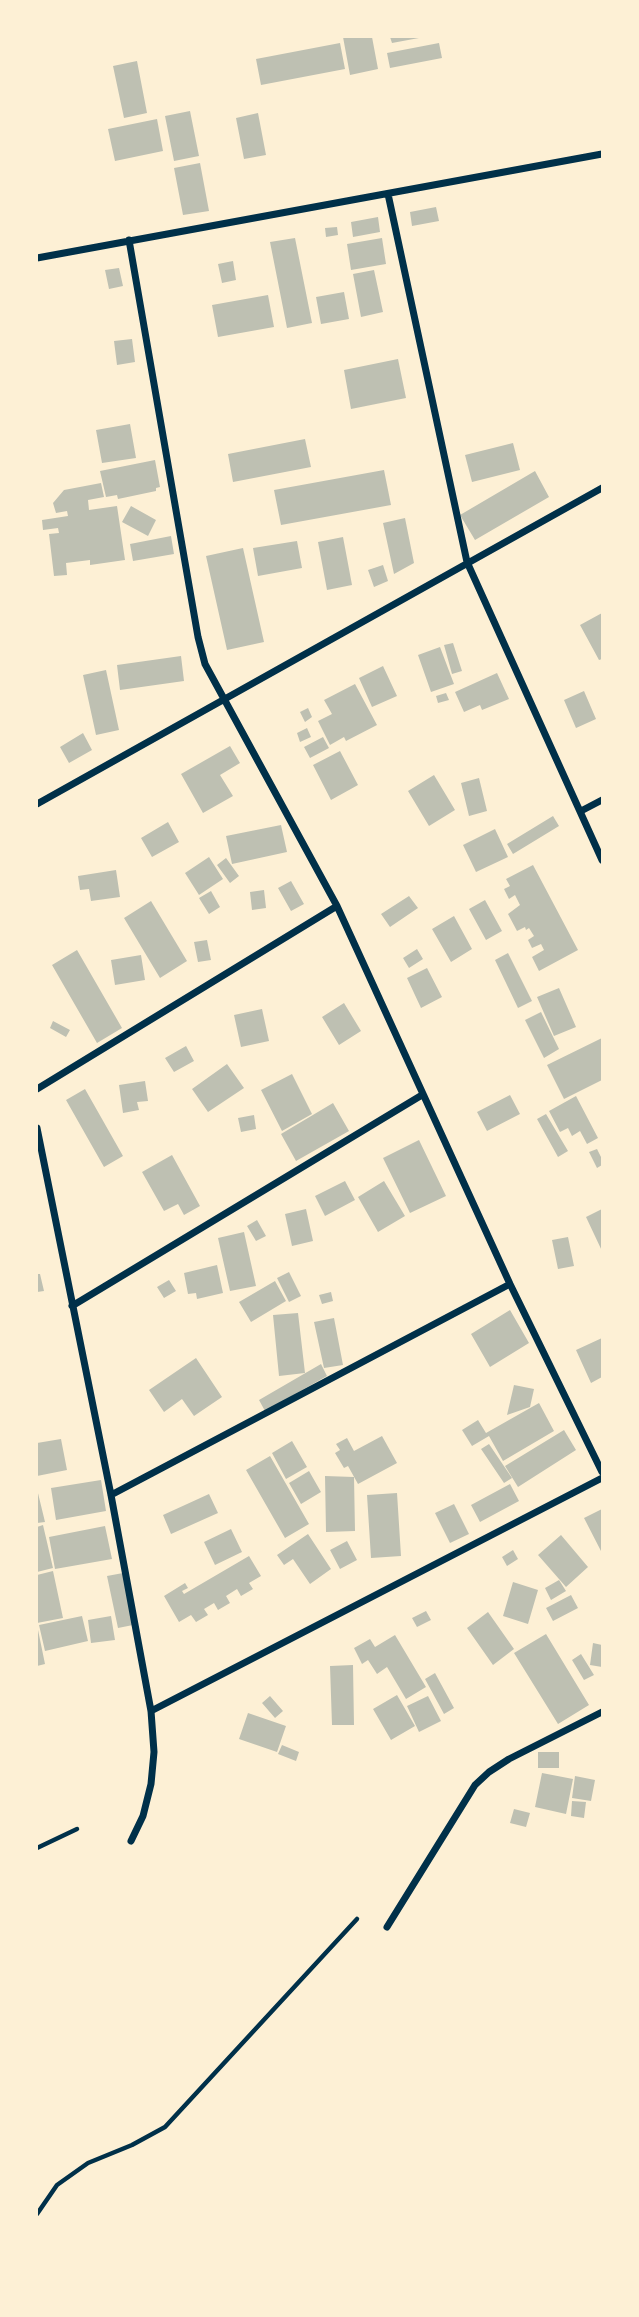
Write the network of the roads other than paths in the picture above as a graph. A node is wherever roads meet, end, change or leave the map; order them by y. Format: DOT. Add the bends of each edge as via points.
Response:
graph roads {
  1 [pos="602,154"];
  2 [pos="388,194"];
  3 [pos="129,240"];
  4 [pos="37,258"];
  5 [pos="602,488"];
  6 [pos="467,562"];
  7 [pos="226,699"];
  8 [pos="602,800"];
  9 [pos="37,804"];
  10 [pos="581,811"];
  11 [pos="602,860"];
  12 [pos="337,906"];
  13 [pos="37,1089"];
  14 [pos="422,1095"];
  15 [pos="37,1128"];
  16 [pos="510,1284"];
  17 [pos="72,1306"];
  18 [pos="602,1472"];
  19 [pos="602,1478"];
  20 [pos="111,1496"];
  21 [pos="151,1711"];
  22 [pos="602,1712"];
  23 [pos="131,1841"];
  24 [pos="387,1927"];
  1 -- 2 [label="street"];
  2 -- 3 [label="street"];
  2 -- 6 [label="street"];
  3 -- 4 [label="street"];
  3 -- 7 [label="street" via="198,637 205,664"];
  5 -- 6 [label="street"];
  6 -- 7 [label="street"];
  6 -- 10 [label="street"];
  7 -- 9 [label="street"];
  7 -- 12 [label="street"];
  8 -- 10 [label="street"];
  10 -- 11 [label="street"];
  12 -- 13 [label="street"];
  12 -- 14 [label="street"];
  14 -- 16 [label="street"];
  14 -- 17 [label="street"];
  15 -- 17 [label="street"];
  16 -- 18 [label="street"];
  16 -- 20 [label="street"];
  17 -- 20 [label="street"];
  19 -- 21 [label="street"];
  20 -- 21 [label="street"];
  21 -- 23 [label="street" via="151,1784"];
  22 -- 24 [label="street" via="489,1772 475,1786"];
}
